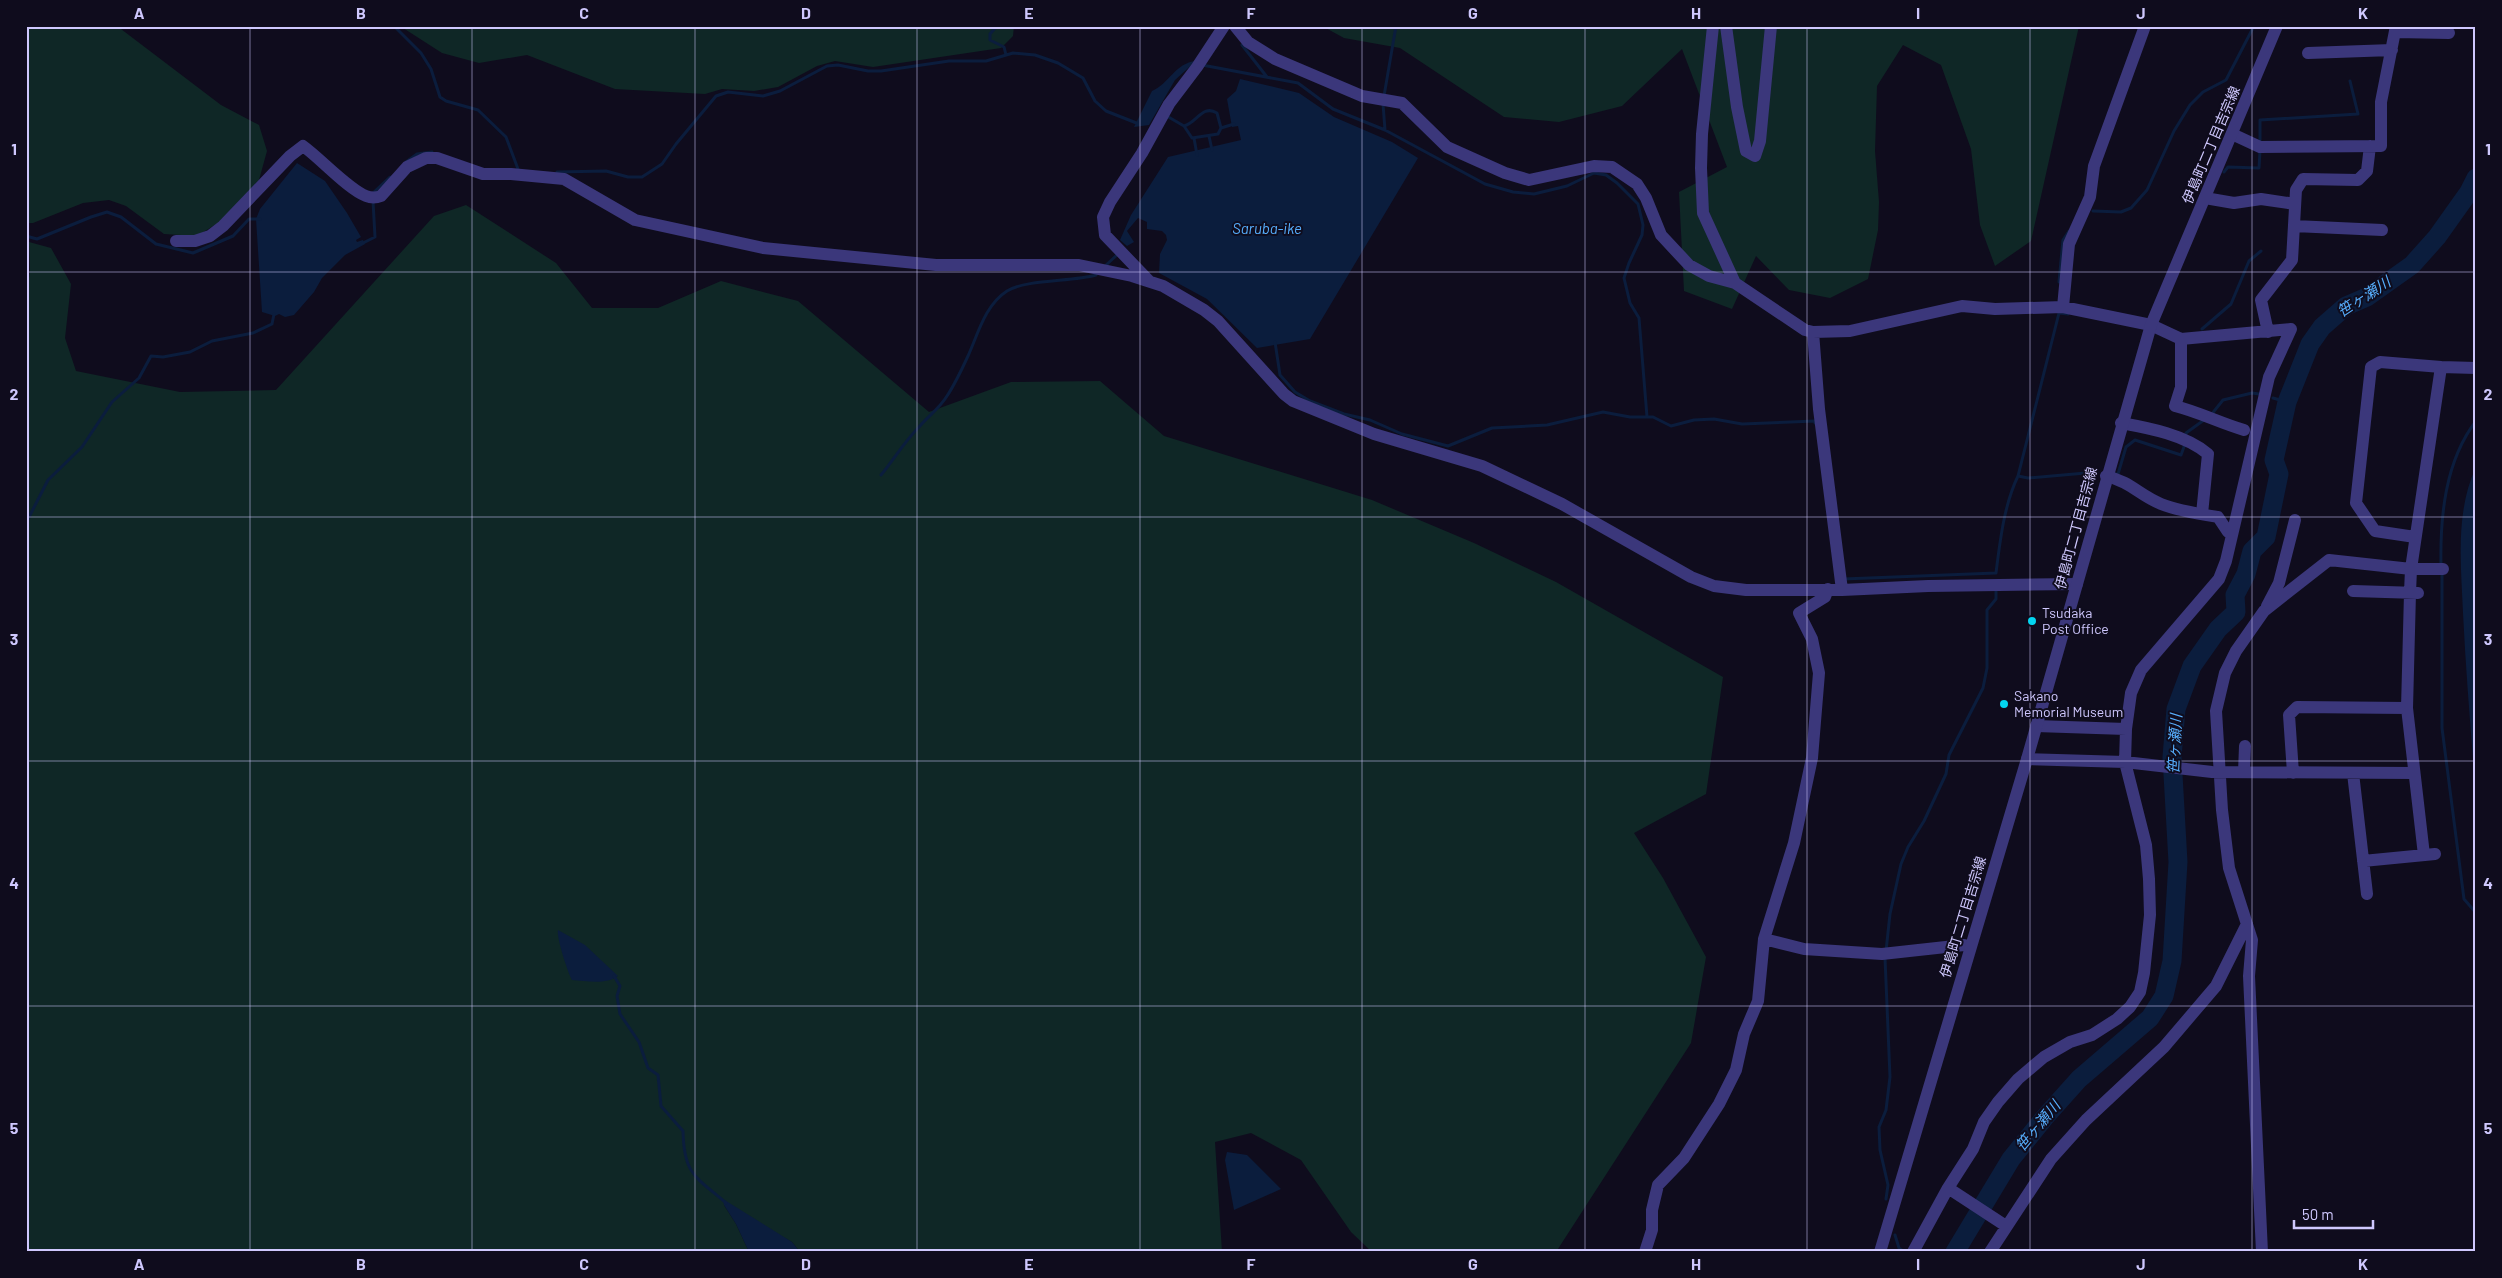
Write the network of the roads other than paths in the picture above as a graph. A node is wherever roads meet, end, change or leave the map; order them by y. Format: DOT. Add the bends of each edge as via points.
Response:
graph roads {
  1 [pos="1713,26"];
  2 [pos="1726,26"];
  3 [pos="1771,26"];
  4 [pos="2145,26"];
  5 [pos="2277,26"];
  6 [pos="1232,27"];
  7 [pos="2396,29"];
  8 [pos="2449,33"];
  9 [pos="2392,50"];
  10 [pos="2308,53"];
  11 [pos="2232,134"];
  12 [pos="2370,146"];
  13 [pos="2204,198"];
  14 [pos="2295,204"];
  15 [pos="2294,226"];
  16 [pos="2382,230"];
  17 [pos="176,241"];
  18 [pos="1149,281"];
  19 [pos="1735,283"];
  20 [pos="2063,307"];
  21 [pos="2151,325"];
  22 [pos="1813,332"];
  23 [pos="2268,332"];
  24 [pos="2182,339"];
  25 [pos="2440,367"];
  26 [pos="2476,368"];
  27 [pos="2121,423"];
  28 [pos="2244,430"];
  29 [pos="2106,476"];
  30 [pos="2202,514"];
  31 [pos="2295,520"];
  32 [pos="2232,533"];
  33 [pos="2416,537"];
  34 [pos="2411,569"];
  35 [pos="2441,569"];
  36 [pos="1841,582"];
  37 [pos="2077,584"];
  38 [pos="1828,589"];
  39 [pos="2354,591"];
  40 [pos="2414,593"];
  41 [pos="2264,611"];
  42 [pos="2407,708"];
  43 [pos="2036,726"];
  44 [pos="2126,729"];
  45 [pos="2245,746"];
  46 [pos="2027,759"];
  47 [pos="2125,762"];
  48 [pos="2216,772"];
  49 [pos="2244,772"];
  50 [pos="2353,772"];
  51 [pos="2293,773"];
  52 [pos="2414,773"];
  53 [pos="2363,861"];
  54 [pos="2367,894"];
  55 [pos="2246,924"];
  56 [pos="1764,939"];
  57 [pos="1970,946"];
  58 [pos="1948,1188"];
  59 [pos="2004,1224"];
  60 [pos="1645,1252"];
  61 [pos="1880,1252"];
  62 [pos="1913,1252"];
  63 [pos="1990,1252"];
  64 [pos="2262,1252"];
  1 -- 19 [label="street" via="1702,134 1704,213"];
  2 -- 3 [label="street" via="1746,151 1755,156 1760,141"];
  4 -- 20 [label="street" via="2094,166 2090,197 2069,244"];
  5 -- 11 [label="street, 伊島町二丁目吉宗線"];
  6 -- 18 [label="street" via="1162,114 1103,217 1106,235"];
  6 -- 19 [label="street" via="1275,59 1362,96 1402,103 1447,147 1505,173 1529,180 1594,166 1612,167 1637,184 1661,235 1689,266"];
  7 -- 8 [label="street"];
  7 -- 9 [label="street"];
  9 -- 10 [label="street"];
  9 -- 12 [label="street" via="2381,102 2381,146"];
  11 -- 12 [label="street" via="2260,147"];
  11 -- 13 [label="street, 伊島町二丁目吉宗線"];
  12 -- 14 [label="street" via="2367,171 2358,180 2303,179 2296,190"];
  13 -- 14 [label="street" via="2234,203 2261,200"];
  13 -- 21 [label="street, 伊島町二丁目吉宗線"];
  14 -- 15 [label="street"];
  15 -- 16 [label="street"];
  15 -- 23 [label="street" via="2292,260 2261,300"];
  17 -- 18 [label="street" via="195,241 210,236 303,146 359,193 374,197 407,167 426,158 437,158 482,174 564,179 636,220 763,248 936,265 1079,265"];
  18 -- 38 [label="street" via="1183,296 1211,315 1284,394 1305,408 1408,445 1482,466 1562,504 1703,582 1746,590"];
  19 -- 22 [label="street"];
  20 -- 21 [label="street"];
  20 -- 22 [label="street" via="1962,306 1850,331"];
  21 -- 24 [label="street"];
  21 -- 27 [label="street, 伊島町二丁目吉宗線"];
  22 -- 36 [label="street" via="1819,409"];
  23 -- 24 [label="street"];
  23 -- 32 [label="street" via="2291,329 2268,377"];
  24 -- 28 [label="street" via="2181,387 2175,406"];
  25 -- 26 [label="street"];
  25 -- 33 [label="street"];
  25 -- 33 [label="street" via="2380,362 2371,367 2356,503 2374,531"];
  27 -- 29 [label="street, 伊島町二丁目吉宗線"];
  27 -- 30 [label="street" via="2197,445 2208,454"];
  29 -- 30 [label="street" via="2124,480 2159,503"];
  29 -- 37 [label="street, 伊島町二丁目吉宗線"];
  30 -- 32 [label="street" via="2218,517"];
  31 -- 41 [label="street" via="2279,583"];
  32 -- 44 [label="street" via="2219,579 2141,670 2131,693"];
  33 -- 34 [label="street"];
  34 -- 35 [label="street"];
  34 -- 40 [label="street"];
  34 -- 41 [label="street" via="2329,560"];
  36 -- 37 [label="street"];
  36 -- 38 [label="street"];
  37 -- 43 [label="street, 伊島町二丁目吉宗線"];
  38 -- 56 [label="street" via="1825,597 1799,613 1812,639 1819,673 1812,758 1794,844"];
  39 -- 40 [label="street"];
  40 -- 42 [label="street"];
  41 -- 48 [label="street" via="2225,673 2216,711"];
  42 -- 51 [label="street" via="2297,707 2289,715"];
  42 -- 52 [label="street"];
  43 -- 44 [label="street"];
  43 -- 46 [label="street, 伊島町二丁目吉宗線"];
  44 -- 47 [label="street"];
  45 -- 49 [label="street"];
  46 -- 47 [label="street"];
  46 -- 57 [label="street, 伊島町二丁目吉宗線"];
  47 -- 48 [label="street"];
  47 -- 58 [label="street" via="2146,845 2149,879 2150,916 2140,992 2117,1019 2092,1035 2044,1056 2018,1079 1984,1122 1974,1149"];
  48 -- 49 [label="street"];
  48 -- 55 [label="street" via="2229,868"];
  49 -- 51 [label="street"];
  50 -- 51 [label="street"];
  50 -- 52 [label="street"];
  50 -- 53 [label="street"];
  52 -- 53 [label="street" via="2429,855"];
  53 -- 54 [label="street"];
  55 -- 59 [label="street" via="2216,986 2164,1047 2086,1120 2052,1159"];
  55 -- 64 [label="street" via="2252,940 2249,976"];
  56 -- 57 [label="street" via="1804,949 1885,954"];
  56 -- 60 [label="street" via="1758,1001 1744,1034 1736,1070 1719,1104 1684,1158 1658,1185 1652,1210 1652,1230"];
  57 -- 61 [label="street, 伊島町二丁目吉宗線"];
  58 -- 59 [label="street"];
  58 -- 62 [label="street"];
  59 -- 63 [label="street"];
}
